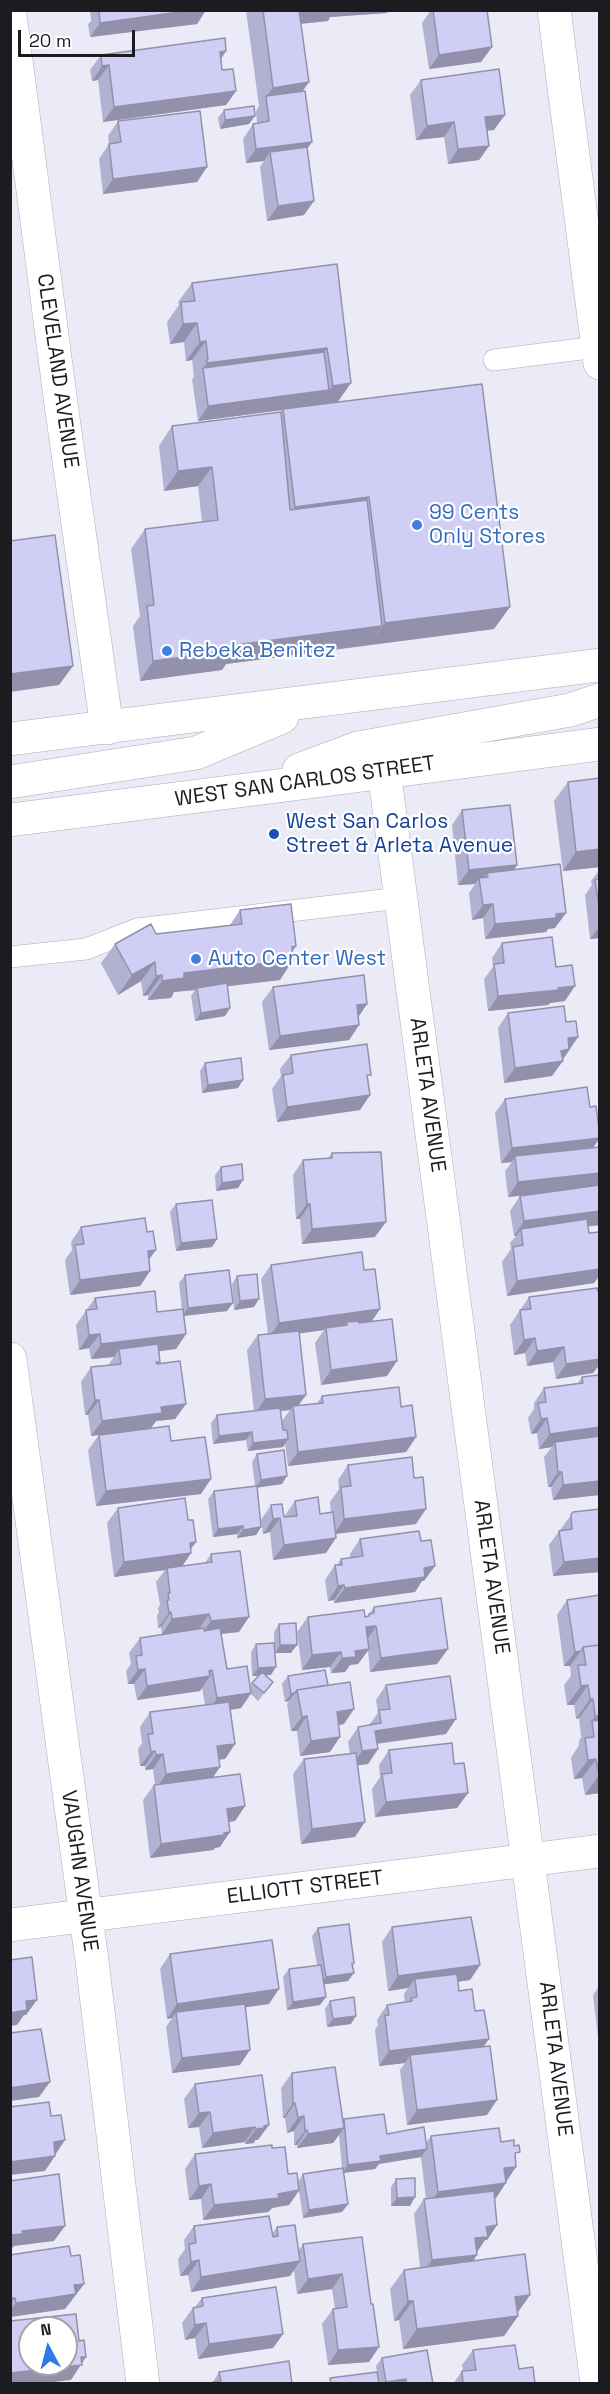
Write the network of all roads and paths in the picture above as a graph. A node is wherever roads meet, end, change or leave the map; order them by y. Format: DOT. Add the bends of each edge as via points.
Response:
graph roads {
  1 [pos="554,10"];
  2 [pos="10,15"];
  3 [pos="598,355"];
  4 [pos="494,360"];
  5 [pos="600,665"];
  6 [pos="322,700"];
  7 [pos="600,700"];
  8 [pos="107,728"];
  9 [pos="10,739"];
  10 [pos="600,744"];
  11 [pos="384,771"];
  12 [pos="10,782"];
  13 [pos="238,792"];
  14 [pos="10,820"];
  15 [pos="400,898"];
  16 [pos="10,957"];
  17 [pos="10,1359"];
  18 [pos="600,1851"];
  19 [pos="529,1860"];
  20 [pos="85,1915"];
  21 [pos="10,1925"];
  22 [pos="142,2384"];
  23 [pos="597,2384"];
  1 -- 3 [label="street"];
  2 -- 8 [label="street, CLEVELAND AVENUE"];
  3 -- 4 [label="lane"];
  5 -- 6 [label="street"];
  6 -- 8 [label="street"];
  6 -- 12 [label="street" via="196,753"];
  7 -- 13 [label="street" via="570,710 358,748"];
  8 -- 9 [label="street"];
  10 -- 11 [label="street, WEST SAN CARLOS STREET"];
  11 -- 13 [label="street, WEST SAN CARLOS STREET"];
  11 -- 15 [label="street, ARLETA AVENUE"];
  13 -- 14 [label="street, WEST SAN CARLOS STREET"];
  15 -- 16 [label="lane" via="136,929 87,949"];
  15 -- 19 [label="street, ARLETA AVENUE"];
  17 -- 20 [label="street, VAUGHN AVENUE"];
  18 -- 19 [label="street, ELLIOTT STREET"];
  19 -- 20 [label="street, ELLIOTT STREET"];
  19 -- 23 [label="street, ARLETA AVENUE"];
  20 -- 21 [label="street, ELLIOTT STREET"];
  20 -- 22 [label="street, VAUGHN AVENUE"];
}
